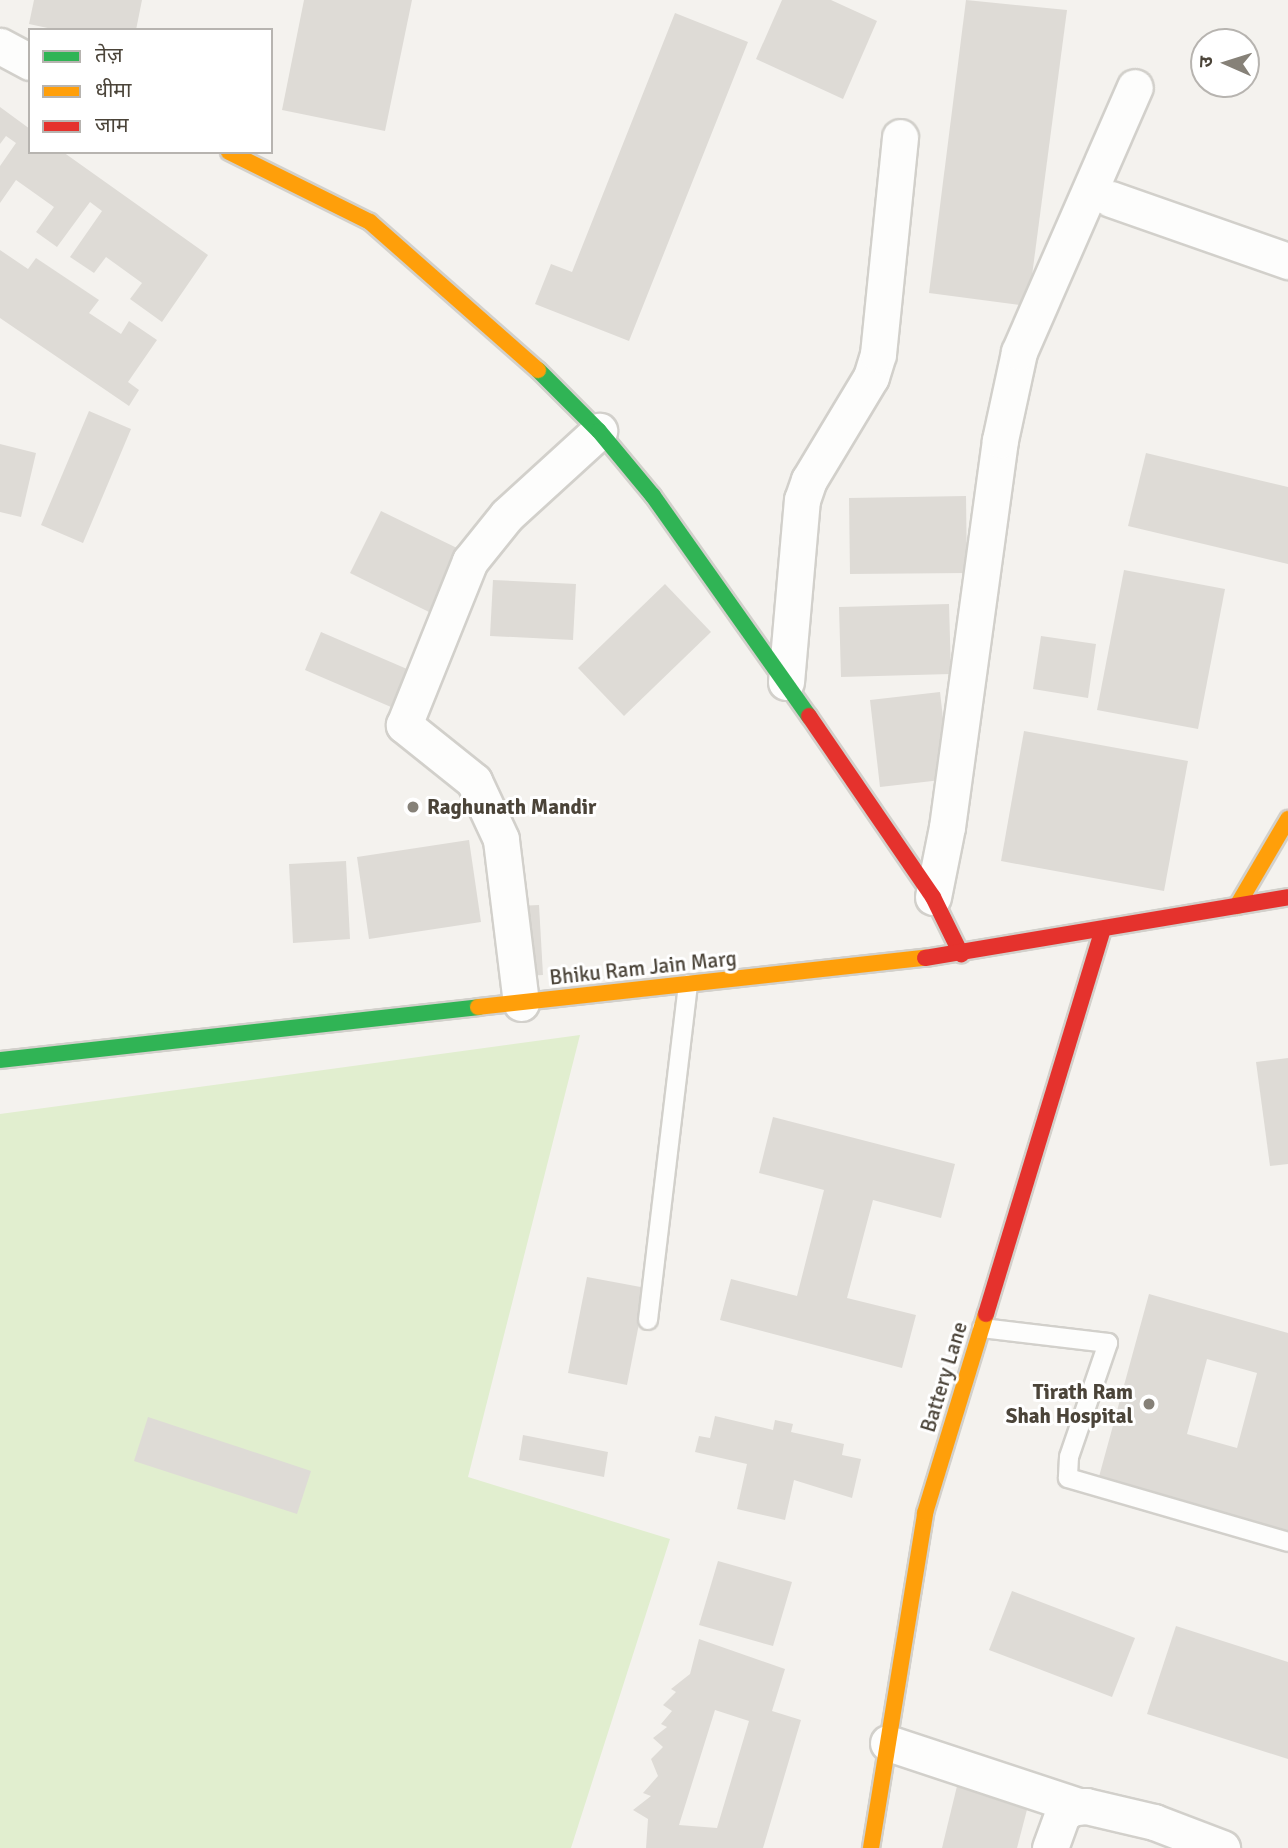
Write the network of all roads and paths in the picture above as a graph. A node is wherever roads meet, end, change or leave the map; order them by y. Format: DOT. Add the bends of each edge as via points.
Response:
graph roads {
  1 [pos="0,46"];
  2 [pos="28,61"];
  3 [pos="1135,87"];
  4 [pos="900,138"];
  5 [pos="233,154"];
  6 [pos="1111,199"];
  7 [pos="1288,261"];
  8 [pos="599,431"];
  9 [pos="786,682"];
  10 [pos="1288,819"];
  11 [pos="933,897"];
  12 [pos="1288,897"];
  13 [pos="1237,906"];
  14 [pos="1103,930"];
  15 [pos="961,954"];
  16 [pos="688,985"];
  17 [pos="521,1003"];
  18 [pos="0,1060"];
  19 [pos="648,1320"];
  20 [pos="982,1328"];
  21 [pos="1288,1542"];
  22 [pos="888,1743"];
  23 [pos="1079,1806"];
  24 [pos="871,1848"];
  25 [pos="1050,1848"];
  26 [pos="1222,1848"];
  1 -- 2 [label="street"];
  3 -- 11 [label="street" via="1018,352 1000,440 947,827"];
  4 -- 9 [label="street" via="878,354 871,377 809,480 802,500"];
  5 -- 8 [label="street" via="370,222 504,336"];
  6 -- 7 [label="street"];
  8 -- 9 [label="street" via="653,496"];
  8 -- 17 [label="street" via="507,515 470,561 404,725 474,781 500,839"];
  9 -- 11 [label="street"];
  10 -- 13 [label="street"];
  11 -- 15 [label="street"];
  12 -- 13 [label="street, Bhiku Ram Jain Marg"];
  13 -- 14 [label="street, Bhiku Ram Jain Marg"];
  14 -- 15 [label="street, Bhiku Ram Jain Marg"];
  14 -- 20 [label="street, Battery Lane"];
  15 -- 16 [label="street, Bhiku Ram Jain Marg"];
  16 -- 17 [label="street, Bhiku Ram Jain Marg"];
  16 -- 19 [label="lane"];
  17 -- 18 [label="street, Bhiku Ram Jain Marg"];
  20 -- 21 [label="lane" via="1108,1343 1069,1457 1068,1478"];
  20 -- 22 [label="street, Battery Lane" via="925,1513"];
  22 -- 23 [label="street"];
  22 -- 24 [label="street, Battery Lane"];
  23 -- 25 [label="street" via="1062,1815"];
  23 -- 26 [label="street" via="1154,1822"];
}
